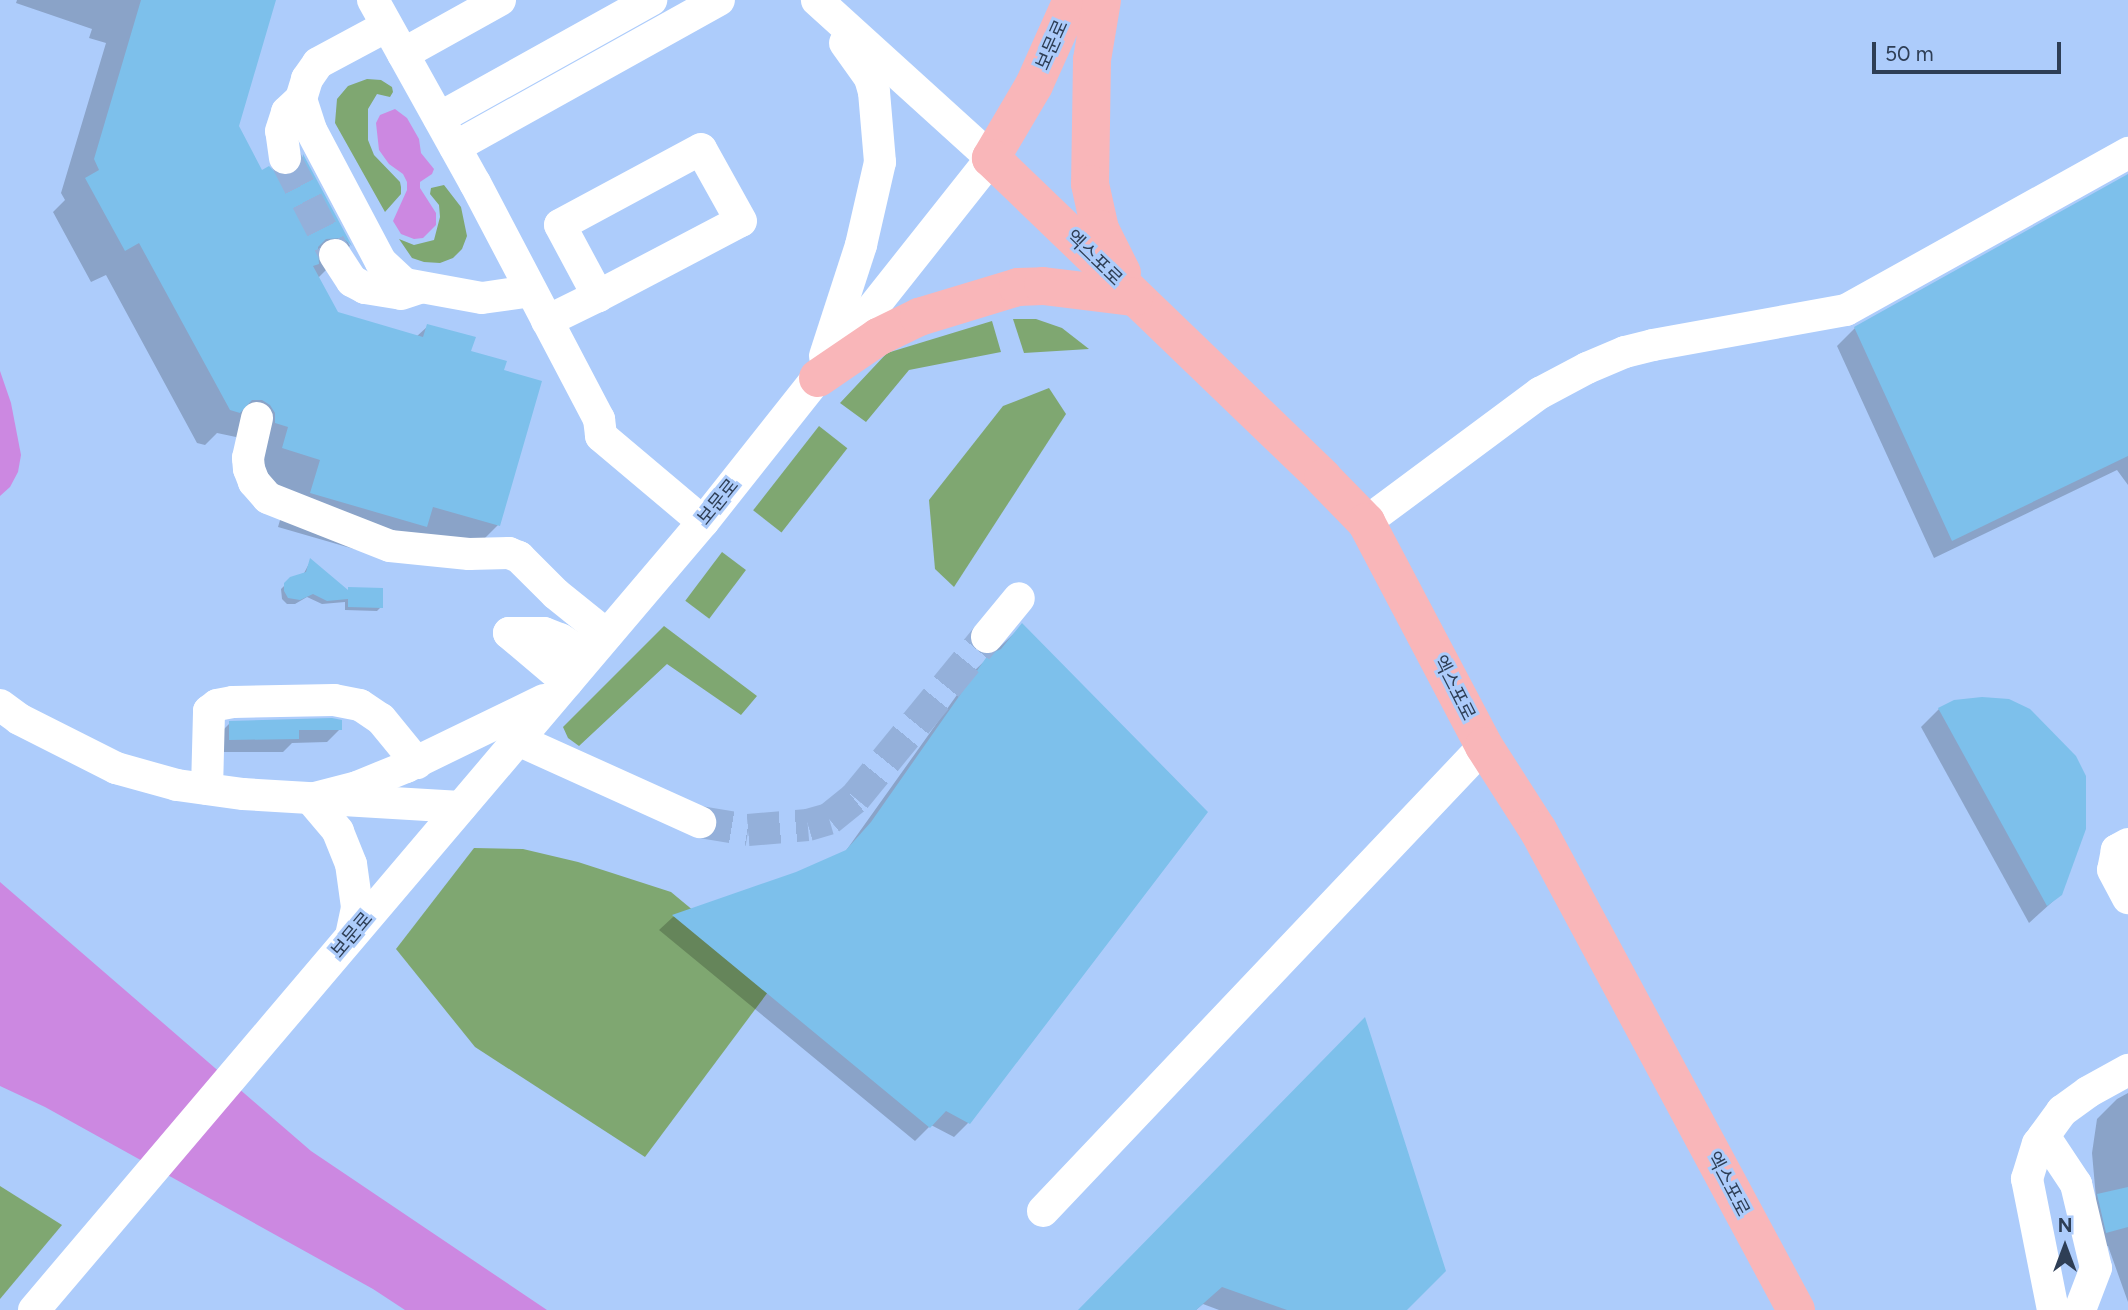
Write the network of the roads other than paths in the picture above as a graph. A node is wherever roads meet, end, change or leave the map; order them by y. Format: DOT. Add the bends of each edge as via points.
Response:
graph roads {
  1 [pos="500,0"];
  2 [pos="651,0"];
  3 [pos="719,0"];
  4 [pos="812,0"];
  5 [pos="817,0"];
  6 [pos="1072,0"];
  7 [pos="1102,0"];
  8 [pos="455,11"];
  9 [pos="380,13"];
  10 [pos="403,54"];
  11 [pos="301,99"];
  12 [pos="439,118"];
  13 [pos="455,147"];
  14 [pos="2128,153"];
  15 [pos="285,158"];
  16 [pos="990,158"];
  17 [pos="335,255"];
  18 [pos="419,288"];
  19 [pos="531,292"];
  20 [pos="598,296"];
  21 [pos="1134,297"];
  22 [pos="547,321"];
  23 [pos="818,378"];
  24 [pos="257,418"];
  25 [pos="709,513"];
  26 [pos="1366,522"];
  27 [pos="1020,598"];
  28 [pos="987,637"];
  29 [pos="597,646"];
  30 [pos="562,688"];
  31 [pos="0,705"];
  32 [pos="518,740"];
  33 [pos="1484,746"];
  34 [pos="417,763"];
  35 [pos="207,789"];
  36 [pos="311,799"];
  37 [pos="461,807"];
  38 [pos="700,822"];
  39 [pos="2128,844"];
  40 [pos="2128,898"];
  41 [pos="351,936"];
  42 [pos="2128,1070"];
  43 [pos="2044,1136"];
  44 [pos="1043,1211"];
  45 [pos="51,1299"];
  46 [pos="1796,1310"];
  47 [pos="2053,1310"];
  48 [pos="2080,1310"];
  1 -- 8 [label="street"];
  2 -- 12 [label="street"];
  3 -- 13 [label="street"];
  4 -- 23 [label="street" via="870,78 880,162 861,245"];
  5 -- 16 [label="street"];
  6 -- 16 [label="main road, 보문로" via="1034,85"];
  7 -- 21 [label="main road" via="1092,60 1090,184 1101,229"];
  8 -- 10 [label="street"];
  9 -- 10 [label="street"];
  9 -- 11 [label="street" via="318,63"];
  10 -- 12 [label="street"];
  11 -- 15 [label="street" via="287,112 281,131"];
  11 -- 18 [label="street" via="311,130 381,262 405,284"];
  12 -- 13 [label="street"];
  13 -- 19 [label="street"];
  14 -- 26 [label="street" via="1846,310 1653,345 1587,368 1540,393"];
  16 -- 21 [label="main road, 엑스포로"];
  16 -- 23 [label="street, 보문로"];
  17 -- 18 [label="street" via="352,281 365,288 382,294"];
  18 -- 19 [label="street" via="482,298"];
  19 -- 22 [label="street"];
  20 -- 20 [label="street" via="741,221 701,149 560,225"];
  20 -- 22 [label="street"];
  21 -- 23 [label="main road" via="1018,287 919,317 878,337"];
  21 -- 26 [label="main road, 엑스포로"];
  22 -- 25 [label="street" via="599,419 619,424"];
  23 -- 25 [label="street, 보문로"];
  24 -- 29 [label="street" via="249,469 268,498 390,546 519,557"];
  25 -- 29 [label="street, 보문로"];
  26 -- 33 [label="main road, 엑스포로"];
  27 -- 28 [label="street"];
  29 -- 30 [label="street, 보문로"];
  29 -- 30 [label="street" via="544,633 509,634"];
  30 -- 32 [label="street, 보문로"];
  30 -- 34 [label="street"];
  31 -- 35 [label="street" via="116,768"];
  32 -- 37 [label="street, 보문로"];
  32 -- 38 [label="street"];
  33 -- 44 [label="street"];
  33 -- 46 [label="main road, 엑스포로" via="1538,830"];
  34 -- 35 [label="street" via="381,719 360,705 334,700 233,702 209,711"];
  34 -- 36 [label="street"];
  35 -- 36 [label="street"];
  36 -- 37 [label="street"];
  36 -- 41 [label="street" via="338,831 349,856 357,907"];
  37 -- 41 [label="street, 보문로"];
  39 -- 40 [label="street" via="2117,850 2113,870"];
  41 -- 45 [label="street, 보문로"];
  42 -- 43 [label="street" via="2062,1111"];
  43 -- 47 [label="street" via="2027,1179"];
  43 -- 48 [label="street" via="2076,1184 2096,1268"];
}
